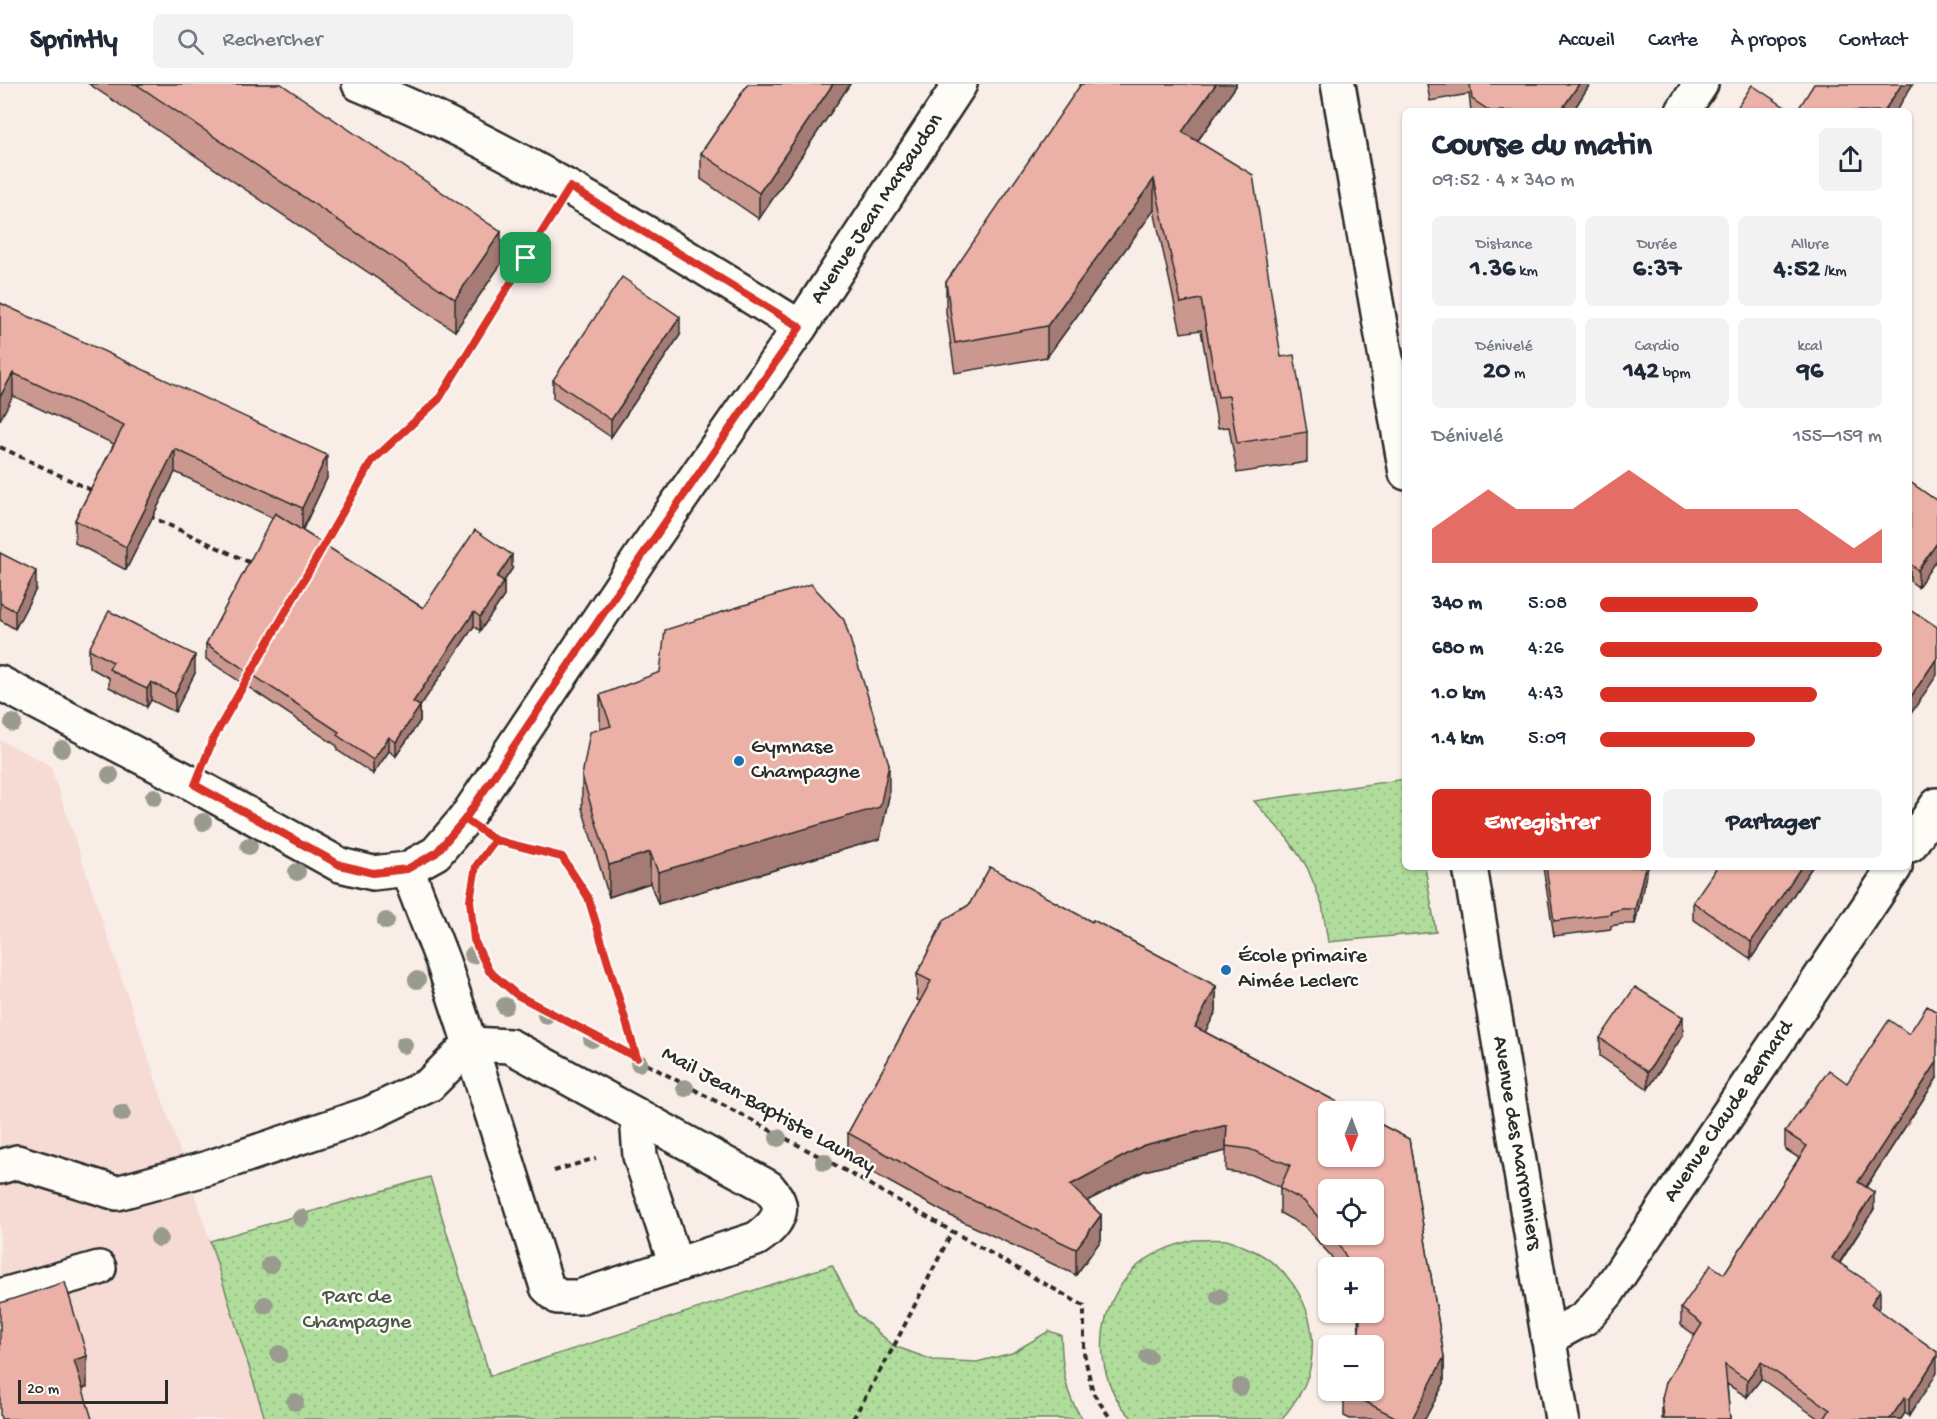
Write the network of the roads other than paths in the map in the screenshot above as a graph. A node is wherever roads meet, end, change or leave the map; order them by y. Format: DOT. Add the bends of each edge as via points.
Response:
graph roads {
  1 [pos="359,84"];
  2 [pos="960,84"];
  3 [pos="1338,84"];
  4 [pos="1701,84"];
  5 [pos="1685,108"];
  6 [pos="800,327"];
  7 [pos="1402,453"];
  8 [pos="0,683"];
  9 [pos="1937,805"];
  10 [pos="1912,842"];
  11 [pos="407,869"];
  12 [pos="1470,870"];
  13 [pos="1893,870"];
  14 [pos="470,1044"];
  15 [pos="637,1117"];
  16 [pos="0,1167"];
  17 [pos="676,1265"];
  18 [pos="99,1268"];
  19 [pos="0,1296"];
  20 [pos="1548,1338"];
  21 [pos="1562,1419"];
  1 -- 6 [label="street" via="418,108 570,187"];
  2 -- 6 [label="street, Avenue Jean Marsaudon"];
  3 -- 7 [label="street"];
  4 -- 5 [label="street"];
  6 -- 11 [label="street, Avenue Jean Marsaudon" via="465,819 436,853"];
  8 -- 11 [label="street, Avenue Jean Marsaudon" via="340,865 373,873"];
  9 -- 10 [label="street"];
  11 -- 14 [label="street"];
  12 -- 20 [label="street, Avenue des Marronniers"];
  13 -- 20 [label="street, Avenue Claude Bernard" via="1607,1293 1585,1318"];
  14 -- 15 [label="street" via="510,1046"];
  14 -- 16 [label="street" via="429,1085 369,1114 208,1168 117,1193 17,1162"];
  14 -- 17 [label="street" via="547,1287 558,1297 579,1297"];
  15 -- 17 [label="street" via="640,1156"];
  15 -- 17 [label="street" via="768,1187 778,1200 779,1214 771,1228 756,1239"];
  18 -- 19 [label="street"];
  20 -- 21 [label="street, Avenue des Marronniers"];
}
